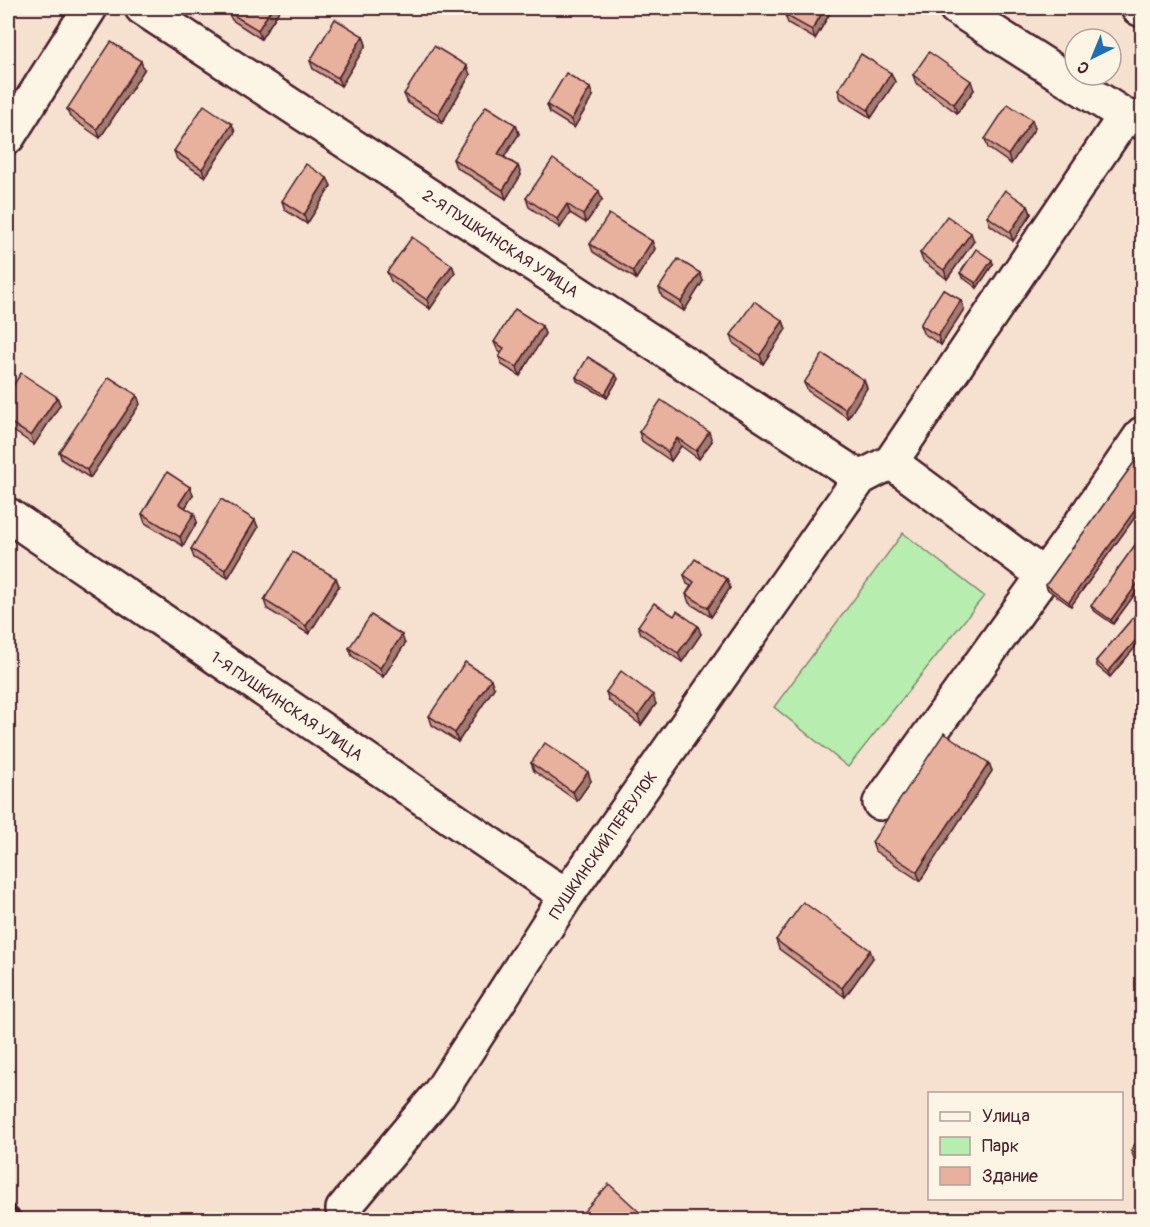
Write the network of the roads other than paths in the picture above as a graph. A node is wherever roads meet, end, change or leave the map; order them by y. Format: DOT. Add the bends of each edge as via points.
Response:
graph roads {
  1 [pos="90,8"];
  2 [pos="142,8"];
  3 [pos="956,8"];
  4 [pos="1138,8"];
  5 [pos="1143,10"];
  6 [pos="1134,119"];
  7 [pos="8,137"];
  8 [pos="1143,434"];
  9 [pos="891,462"];
  10 [pos="860,478"];
  11 [pos="8,515"];
  12 [pos="1043,576"];
  13 [pos="880,803"];
  14 [pos="567,895"];
  15 [pos="344,1209"];
  1 -- 7 [label="street"];
  2 -- 10 [label="street, 2-Я ПУШКИНСКАЯ УЛИЦА"];
  3 -- 6 [label="street"];
  4 -- 5 [label="street"];
  6 -- 9 [label="street"];
  8 -- 12 [label="street"];
  9 -- 10 [label="street"];
  9 -- 12 [label="street"];
  10 -- 14 [label="street, ПУШКИНСКИЙ ПЕРЕУЛОК"];
  11 -- 14 [label="street, 1-Я ПУШКИНСКАЯ УЛИЦА"];
  12 -- 13 [label="street"];
  14 -- 15 [label="street, ПУШКИНСКИЙ ПЕРЕУЛОК" via="439,1094"];
}
